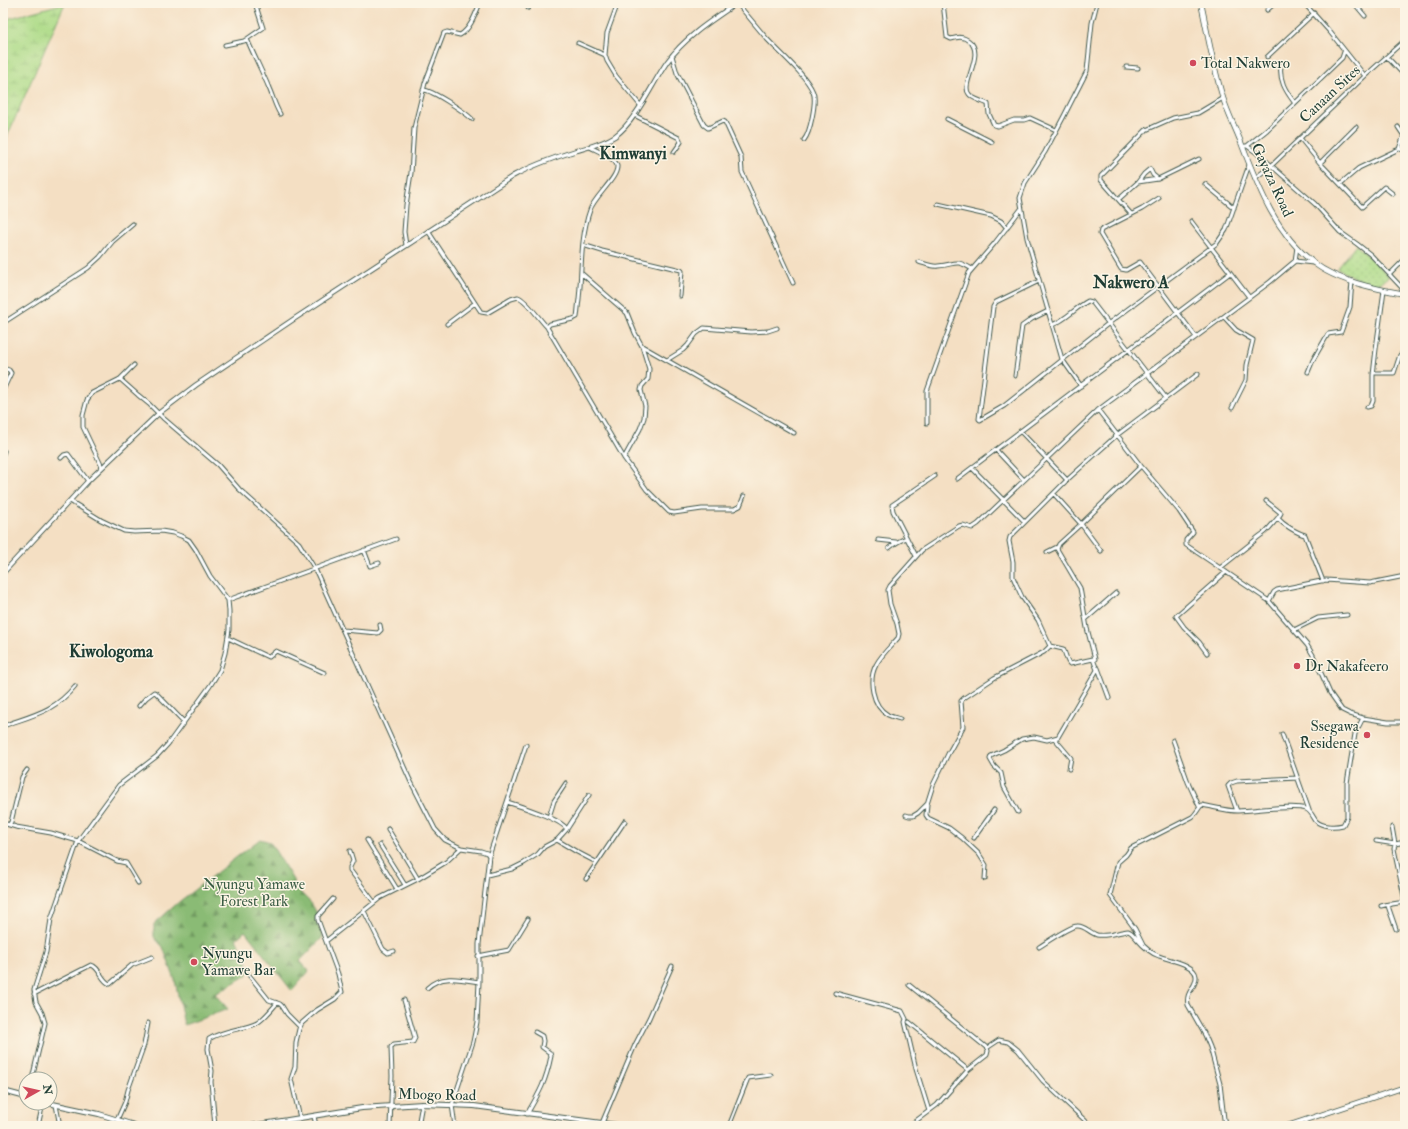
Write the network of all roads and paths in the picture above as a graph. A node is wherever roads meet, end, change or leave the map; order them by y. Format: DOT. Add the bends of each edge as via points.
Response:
graph roads {
  1 [pos="255,3"];
  2 [pos="480,3"];
  3 [pos="531,3"];
  4 [pos="618,3"];
  5 [pos="737,3"];
  6 [pos="943,3"];
  7 [pos="1097,3"];
  8 [pos="1201,3"];
  9 [pos="1275,3"];
  10 [pos="1304,3"];
  11 [pos="1354,3"];
  12 [pos="528,8"];
  13 [pos="1267,10"];
  14 [pos="1314,13"];
  15 [pos="1365,16"];
  16 [pos="248,39"];
  17 [pos="1405,40"];
  18 [pos="578,44"];
  19 [pos="225,45"];
  20 [pos="1344,52"];
  21 [pos="605,55"];
  22 [pos="672,56"];
  23 [pos="1387,56"];
  24 [pos="1267,57"];
  25 [pos="1281,64"];
  26 [pos="1126,67"];
  27 [pos="1138,68"];
  28 [pos="1365,76"];
  29 [pos="1405,76"];
  30 [pos="423,90"];
  31 [pos="1223,98"];
  32 [pos="1294,102"];
  33 [pos="640,105"];
  34 [pos="280,114"];
  35 [pos="634,115"];
  36 [pos="472,119"];
  37 [pos="947,119"];
  38 [pos="1356,127"];
  39 [pos="1398,127"];
  40 [pos="1056,130"];
  41 [pos="1405,135"];
  42 [pos="1300,138"];
  43 [pos="804,140"];
  44 [pos="992,142"];
  45 [pos="1244,146"];
  46 [pos="590,147"];
  47 [pos="1399,149"];
  48 [pos="1405,150"];
  49 [pos="674,152"];
  50 [pos="1199,159"];
  51 [pos="1320,163"];
  52 [pos="1249,165"];
  53 [pos="1271,166"];
  54 [pos="1255,178"];
  55 [pos="1158,179"];
  56 [pos="1138,182"];
  57 [pos="1205,184"];
  58 [pos="1340,184"];
  59 [pos="1393,194"];
  60 [pos="1159,198"];
  61 [pos="1120,199"];
  62 [pos="938,204"];
  63 [pos="1234,208"];
  64 [pos="1021,209"];
  65 [pos="1131,214"];
  66 [pos="1191,221"];
  67 [pos="133,224"];
  68 [pos="1006,228"];
  69 [pos="428,231"];
  70 [pos="406,245"];
  71 [pos="583,245"];
  72 [pos="1297,247"];
  73 [pos="1211,248"];
  74 [pos="1405,259"];
  75 [pos="1295,261"];
  76 [pos="919,262"];
  77 [pos="1313,263"];
  78 [pos="972,269"];
  79 [pos="582,273"];
  80 [pos="1230,273"];
  81 [pos="1390,274"];
  82 [pos="1040,281"];
  83 [pos="1352,281"];
  84 [pos="793,283"];
  85 [pos="1157,287"];
  86 [pos="1384,290"];
  87 [pos="1405,293"];
  88 [pos="680,296"];
  89 [pos="1249,297"];
  90 [pos="475,303"];
  91 [pos="1048,311"];
  92 [pos="1178,312"];
  93 [pos="1224,317"];
  94 [pos="3,323"];
  95 [pos="1109,323"];
  96 [pos="447,324"];
  97 [pos="1052,325"];
  98 [pos="547,327"];
  99 [pos="777,328"];
  100 [pos="1196,337"];
  101 [pos="642,346"];
  102 [pos="1129,349"];
  103 [pos="1400,355"];
  104 [pos="1062,359"];
  105 [pos="667,360"];
  106 [pos="134,365"];
  107 [pos="3,368"];
  108 [pos="1308,372"];
  109 [pos="1373,373"];
  110 [pos="1147,374"];
  111 [pos="1198,374"];
  112 [pos="1015,376"];
  113 [pos="120,379"];
  114 [pos="1080,386"];
  115 [pos="3,390"];
  116 [pos="1166,398"];
  117 [pos="1367,407"];
  118 [pos="1232,408"];
  119 [pos="1098,410"];
  120 [pos="159,413"];
  121 [pos="927,423"];
  122 [pos="1020,431"];
  123 [pos="794,433"];
  124 [pos="1117,435"];
  125 [pos="996,450"];
  126 [pos="61,458"];
  127 [pos="624,458"];
  128 [pos="1046,458"];
  129 [pos="1141,466"];
  130 [pos="102,467"];
  131 [pos="972,468"];
  132 [pos="935,476"];
  133 [pos="957,479"];
  134 [pos="1024,480"];
  135 [pos="1068,480"];
  136 [pos="88,481"];
  137 [pos="1054,494"];
  138 [pos="744,496"];
  139 [pos="1002,500"];
  140 [pos="70,501"];
  141 [pos="1266,501"];
  142 [pos="1278,518"];
  143 [pos="1025,522"];
  144 [pos="1081,524"];
  145 [pos="907,538"];
  146 [pos="396,539"];
  147 [pos="878,540"];
  148 [pos="896,542"];
  149 [pos="1057,547"];
  150 [pos="889,548"];
  151 [pos="364,550"];
  152 [pos="1101,551"];
  153 [pos="1047,552"];
  154 [pos="916,556"];
  155 [pos="379,563"];
  156 [pos="1220,568"];
  157 [pos="315,569"];
  158 [pos="1226,572"];
  159 [pos="3,573"];
  160 [pos="1405,576"];
  161 [pos="1323,581"];
  162 [pos="1116,593"];
  163 [pos="228,600"];
  164 [pos="1269,601"];
  165 [pos="1347,615"];
  166 [pos="1086,619"];
  167 [pos="380,625"];
  168 [pos="343,630"];
  169 [pos="1294,630"];
  170 [pos="228,638"];
  171 [pos="1050,646"];
  172 [pos="1207,653"];
  173 [pos="325,673"];
  174 [pos="75,686"];
  175 [pos="1109,698"];
  176 [pos="139,706"];
  177 [pos="1363,718"];
  178 [pos="900,719"];
  179 [pos="184,722"];
  180 [pos="1405,722"];
  181 [pos="3,726"];
  182 [pos="1405,730"];
  183 [pos="1282,734"];
  184 [pos="1055,739"];
  185 [pos="1174,740"];
  186 [pos="526,745"];
  187 [pos="1405,758"];
  188 [pos="1069,769"];
  189 [pos="27,770"];
  190 [pos="1298,778"];
  191 [pos="566,783"];
  192 [pos="589,795"];
  193 [pos="508,802"];
  194 [pos="927,804"];
  195 [pos="1199,806"];
  196 [pos="994,810"];
  197 [pos="1309,810"];
  198 [pos="1237,811"];
  199 [pos="1018,812"];
  200 [pos="906,815"];
  201 [pos="549,817"];
  202 [pos="625,821"];
  203 [pos="3,823"];
  204 [pos="9,825"];
  205 [pos="1392,827"];
  206 [pos="388,829"];
  207 [pos="567,829"];
  208 [pos="974,838"];
  209 [pos="367,840"];
  210 [pos="557,840"];
  211 [pos="78,841"];
  212 [pos="1376,841"];
  213 [pos="1405,842"];
  214 [pos="1395,844"];
  215 [pos="380,845"];
  216 [pos="461,848"];
  217 [pos="350,851"];
  218 [pos="489,856"];
  219 [pos="596,862"];
  220 [pos="487,875"];
  221 [pos="418,879"];
  222 [pos="586,879"];
  223 [pos="985,879"];
  224 [pos="138,883"];
  225 [pos="405,885"];
  226 [pos="397,889"];
  227 [pos="1405,897"];
  228 [pos="332,899"];
  229 [pos="374,902"];
  230 [pos="1381,906"];
  231 [pos="364,911"];
  232 [pos="528,918"];
  233 [pos="1396,929"];
  234 [pos="326,941"];
  235 [pos="1143,945"];
  236 [pos="1039,947"];
  237 [pos="394,951"];
  238 [pos="478,956"];
  239 [pos="152,957"];
  240 [pos="672,966"];
  241 [pos="245,970"];
  242 [pos="479,982"];
  243 [pos="909,985"];
  244 [pos="427,988"];
  245 [pos="835,993"];
  246 [pos="34,994"];
  247 [pos="404,1000"];
  248 [pos="277,1003"];
  249 [pos="909,1022"];
  250 [pos="148,1024"];
  251 [pos="300,1027"];
  252 [pos="535,1032"];
  253 [pos="987,1048"];
  254 [pos="968,1070"];
  255 [pos="34,1071"];
  256 [pos="771,1075"];
  257 [pos="1405,1087"];
  258 [pos="3,1091"];
  259 [pos="18,1095"];
  260 [pos="422,1104"];
  261 [pos="58,1105"];
  262 [pos="452,1105"];
  263 [pos="391,1106"];
  264 [pos="929,1110"];
  265 [pos="41,1111"];
  266 [pos="57,1111"];
  267 [pos="527,1114"];
  268 [pos="314,1116"];
  269 [pos="300,1118"];
  270 [pos="116,1120"];
  271 [pos="583,1121"];
  272 [pos="914,1122"];
  273 [pos="602,1123"];
  274 [pos="265,1125"];
  275 [pos="38,1126"];
  276 [pos="60,1126"];
  277 [pos="137,1126"];
  278 [pos="215,1126"];
  279 [pos="251,1126"];
  280 [pos="316,1126"];
  281 [pos="390,1126"];
  282 [pos="418,1126"];
  283 [pos="455,1126"];
  284 [pos="582,1126"];
  285 [pos="624,1126"];
  286 [pos="729,1126"];
  287 [pos="909,1126"];
  288 [pos="918,1126"];
  289 [pos="1091,1126"];
  290 [pos="1230,1126"];
  291 [pos="1288,1126"];
  1 -- 16 [label="street" via="264,28"];
  2 -- 30 [label="street" via="464,33 444,33"];
  3 -- 12 [label="street"];
  4 -- 21 [label="street" via="607,33"];
  5 -- 22 [label="street" via="689,38"];
  5 -- 43 [label="street" via="796,68 814,94 809,131"];
  6 -- 40 [label="street" via="947,37 965,39 975,48 968,92 988,104 994,125 1030,118"];
  7 -- 40 [label="street" via="1092,23 1087,71"];
  8 -- 31 [label="main road, Gayaza Road"];
  9 -- 13 [label="street"];
  10 -- 14 [label="street"];
  11 -- 15 [label="street"];
  14 -- 20 [label="street"];
  14 -- 24 [label="street"];
  16 -- 19 [label="street"];
  16 -- 34 [label="street"];
  17 -- 23 [label="street, Canaan Sites"];
  18 -- 21 [label="street"];
  20 -- 28 [label="street"];
  20 -- 32 [label="street" via="1342,58"];
  21 -- 33 [label="street" via="611,68"];
  22 -- 33 [label="street"];
  22 -- 84 [label="street" via="677,73 704,126 708,128 725,122 741,157 743,175"];
  23 -- 28 [label="street, Canaan Sites"];
  23 -- 29 [label="street"];
  25 -- 32 [label="street" via="1282,83"];
  26 -- 27 [label="street"];
  28 -- 42 [label="street, Canaan Sites"];
  30 -- 36 [label="street" via="427,89"];
  30 -- 70 [label="street" via="414,128 404,232"];
  31 -- 45 [label="main road, Gayaza Road"];
  31 -- 61 [label="street" via="1198,113 1173,118 1146,131 1101,176 1101,180"];
  32 -- 45 [label="street" via="1266,130"];
  33 -- 35 [label="street"];
  35 -- 46 [label="street" via="615,136"];
  35 -- 49 [label="street" via="679,138 681,142"];
  37 -- 44 [label="street"];
  38 -- 51 [label="street"];
  39 -- 41 [label="street"];
  40 -- 64 [label="street" via="1022,189"];
  41 -- 47 [label="street"];
  42 -- 51 [label="street"];
  42 -- 53 [label="street, Canaan Sites"];
  45 -- 52 [label="main road, Gayaza Road"];
  45 -- 53 [label="street"];
  46 -- 69 [label="street" via="527,169"];
  46 -- 71 [label="street" via="614,160 617,167 590,208"];
  47 -- 48 [label="street"];
  47 -- 58 [label="street" via="1359,168"];
  50 -- 55 [label="street"];
  51 -- 58 [label="street"];
  52 -- 54 [label="main road, Gayaza Road"];
  52 -- 63 [label="street"];
  53 -- 54 [label="street, Canaan Sites"];
  53 -- 81 [label="street" via="1315,204 1340,232 1371,255"];
  54 -- 72 [label="main road, Gayaza Road" via="1272,214 1285,235"];
  55 -- 56 [label="street"];
  55 -- 56 [label="street" via="1150,169"];
  56 -- 61 [label="street"];
  57 -- 63 [label="street"];
  58 -- 59 [label="street" via="1362,207 1384,187"];
  60 -- 65 [label="street"];
  61 -- 65 [label="street"];
  62 -- 68 [label="street" via="991,216 1001,221"];
  63 -- 73 [label="street" via="1226,230 1217,244"];
  64 -- 68 [label="street"];
  64 -- 82 [label="street"];
  65 -- 85 [label="street" via="1101,230 1100,234 1121,269 1126,270 1140,262"];
  66 -- 73 [label="street"];
  67 -- 94 [label="street" via="84,270"];
  68 -- 78 [label="street"];
  69 -- 70 [label="street"];
  69 -- 90 [label="street"];
  70 -- 120 [label="street" via="259,342"];
  71 -- 79 [label="street"];
  71 -- 88 [label="street" via="681,270"];
  72 -- 75 [label="street"];
  72 -- 77 [label="main road, Gayaza Road"];
  73 -- 80 [label="street"];
  73 -- 85 [label="street"];
  74 -- 81 [label="street"];
  75 -- 77 [label="street"];
  75 -- 89 [label="street"];
  76 -- 78 [label="street" via="938,266 959,262"];
  77 -- 83 [label="main road, Gayaza Road"];
  78 -- 121 [label="street" via="928,391"];
  79 -- 98 [label="street" via="577,317"];
  79 -- 101 [label="street" via="627,313"];
  80 -- 89 [label="street"];
  80 -- 92 [label="street"];
  81 -- 87 [label="street"];
  82 -- 91 [label="street"];
  82 -- 104 [label="street" via="996,302 993,307 979,420 1004,406"];
  83 -- 86 [label="main road, Gayaza Road"];
  83 -- 108 [label="street" via="1350,307 1341,332 1328,334"];
  85 -- 92 [label="street"];
  85 -- 95 [label="street"];
  86 -- 87 [label="main road, Gayaza Road"];
  86 -- 109 [label="street"];
  89 -- 93 [label="street"];
  90 -- 96 [label="street"];
  90 -- 98 [label="street" via="482,312 487,313 518,297 524,300"];
  91 -- 97 [label="street"];
  91 -- 112 [label="street" via="1022,326"];
  92 -- 100 [label="street"];
  92 -- 102 [label="street"];
  93 -- 100 [label="street"];
  93 -- 118 [label="street" via="1236,330 1253,340 1246,380"];
  95 -- 97 [label="street" via="1090,301"];
  95 -- 102 [label="street"];
  95 -- 104 [label="street"];
  97 -- 104 [label="street"];
  98 -- 127 [label="street"];
  99 -- 105 [label="street" via="751,332 704,328 683,350"];
  100 -- 110 [label="street"];
  101 -- 105 [label="street"];
  101 -- 127 [label="street" via="650,372 641,390 645,412 640,429"];
  102 -- 110 [label="street"];
  102 -- 114 [label="street"];
  103 -- 109 [label="street" via="1394,373"];
  104 -- 114 [label="street"];
  105 -- 123 [label="street"];
  106 -- 113 [label="street"];
  107 -- 115 [label="street" via="11,373"];
  109 -- 117 [label="street" via="1372,401 1371,406"];
  110 -- 116 [label="street"];
  110 -- 119 [label="street"];
  111 -- 116 [label="street"];
  113 -- 120 [label="street"];
  113 -- 130 [label="street" via="90,395 83,415 86,434"];
  114 -- 122 [label="street"];
  116 -- 124 [label="street"];
  119 -- 124 [label="street"];
  119 -- 128 [label="street"];
  120 -- 130 [label="street"];
  120 -- 157 [label="street" via="218,465 239,489 299,543"];
  122 -- 125 [label="street"];
  122 -- 128 [label="street"];
  124 -- 129 [label="street"];
  124 -- 135 [label="street"];
  125 -- 131 [label="street"];
  125 -- 134 [label="street"];
  126 -- 136 [label="street" via="68,454"];
  127 -- 138 [label="street" via="647,490 671,513 702,509 734,509 740,506"];
  128 -- 134 [label="street"];
  128 -- 135 [label="street"];
  129 -- 144 [label="street"];
  129 -- 156 [label="street" via="1193,532 1186,540 1186,544"];
  130 -- 136 [label="street"];
  131 -- 133 [label="street"];
  131 -- 139 [label="street"];
  132 -- 145 [label="street" via="892,505"];
  134 -- 139 [label="street"];
  135 -- 137 [label="street"];
  136 -- 140 [label="street"];
  137 -- 143 [label="street"];
  137 -- 144 [label="street"];
  139 -- 143 [label="street"];
  139 -- 154 [label="street" via="972,528 956,528 928,545"];
  140 -- 159 [label="street"];
  140 -- 163 [label="street" via="124,531 161,531 188,540"];
  141 -- 142 [label="street" via="1281,514"];
  142 -- 156 [label="street" via="1266,533 1258,536"];
  142 -- 161 [label="street" via="1305,535"];
  143 -- 171 [label="street" via="1009,541 1014,577 1022,597 1038,620"];
  144 -- 149 [label="street"];
  144 -- 152 [label="street"];
  145 -- 148 [label="street"];
  145 -- 154 [label="street"];
  146 -- 151 [label="street"];
  147 -- 148 [label="street"];
  148 -- 150 [label="street"];
  149 -- 153 [label="street"];
  149 -- 166 [label="street" via="1080,588"];
  151 -- 155 [label="street" via="370,566"];
  151 -- 157 [label="street"];
  154 -- 178 [label="street" via="889,588 890,604 899,634 876,665 872,683 881,709 888,715"];
  156 -- 158 [label="street"];
  157 -- 163 [label="street"];
  157 -- 168 [label="street"];
  158 -- 164 [label="street"];
  158 -- 172 [label="street" via="1176,616"];
  160 -- 161 [label="street" via="1370,583"];
  161 -- 164 [label="street" via="1278,589"];
  162 -- 166 [label="street"];
  163 -- 170 [label="street"];
  164 -- 169 [label="street"];
  165 -- 169 [label="street" via="1318,618"];
  166 -- 175 [label="street" via="1094,655"];
  167 -- 168 [label="street" via="381,630 378,633"];
  168 -- 216 [label="street" via="423,808 440,835"];
  169 -- 177 [label="street" via="1313,655 1330,693 1342,710"];
  170 -- 173 [label="street" via="268,657 276,651"];
  170 -- 179 [label="street" via="220,670"];
  171 -- 184 [label="street" via="1063,649 1070,664 1093,658 1097,670"];
  171 -- 194 [label="street" via="1044,652 994,678 961,701 963,727 933,785"];
  174 -- 181 [label="street" via="63,700 48,709"];
  176 -- 179 [label="street" via="152,692 156,693"];
  177 -- 180 [label="street"];
  177 -- 197 [label="street" via="1355,734 1348,783 1347,817 1344,823 1339,826 1323,825 1317,822"];
  179 -- 211 [label="street" via="156,756 119,785"];
  182 -- 187 [label="street"];
  183 -- 190 [label="street"];
  184 -- 188 [label="street" via="1071,758"];
  184 -- 199 [label="street" via="1022,738 990,758 1001,773 1004,787"];
  185 -- 195 [label="street" via="1185,776"];
  186 -- 193 [label="street"];
  189 -- 204 [label="street" via="22,777"];
  190 -- 197 [label="street"];
  190 -- 198 [label="street" via="1230,783 1228,786"];
  191 -- 201 [label="street" via="554,801"];
  192 -- 207 [label="street"];
  193 -- 201 [label="street"];
  193 -- 218 [label="street"];
  194 -- 200 [label="street" via="913,816"];
  194 -- 223 [label="street" via="928,818 949,828 979,854 986,865"];
  195 -- 198 [label="street"];
  195 -- 235 [label="street" via="1197,813 1192,817 1131,848 1118,862 1110,895 1135,929"];
  196 -- 208 [label="street"];
  197 -- 198 [label="street" via="1286,808"];
  201 -- 207 [label="street"];
  202 -- 219 [label="street"];
  203 -- 204 [label="street"];
  204 -- 211 [label="street"];
  205 -- 214 [label="street"];
  206 -- 221 [label="street"];
  207 -- 210 [label="street"];
  209 -- 226 [label="street"];
  210 -- 219 [label="street"];
  210 -- 220 [label="street" via="524,863 512,869"];
  211 -- 224 [label="street" via="126,863"];
  211 -- 246 [label="street" via="51,919 46,952"];
  212 -- 214 [label="street"];
  213 -- 214 [label="street"];
  214 -- 227 [label="street"];
  215 -- 225 [label="street"];
  216 -- 218 [label="street" via="481,851"];
  216 -- 221 [label="street" via="446,862"];
  217 -- 229 [label="street" via="353,861 350,870"];
  218 -- 220 [label="street"];
  219 -- 222 [label="street"];
  220 -- 238 [label="street"];
  221 -- 225 [label="street"];
  225 -- 226 [label="street"];
  226 -- 229 [label="street"];
  227 -- 230 [label="street" via="1401,902"];
  227 -- 233 [label="street" via="1388,906"];
  228 -- 234 [label="street" via="318,918"];
  229 -- 231 [label="street"];
  231 -- 234 [label="street"];
  231 -- 237 [label="street" via="383,949 388,953"];
  232 -- 238 [label="street" via="509,950"];
  234 -- 251 [label="street" via="342,993 317,1010"];
  235 -- 236 [label="street" via="1130,931 1100,935 1082,926 1076,926 1070,927"];
  235 -- 290 [label="street" via="1154,954 1184,965 1196,975 1196,982 1188,994 1188,1005 1210,1047 1220,1084 1224,1119"];
  238 -- 242 [label="street"];
  239 -- 246 [label="street" via="132,965 110,984 95,967 91,966"];
  240 -- 273 [label="street"];
  241 -- 248 [label="street" via="269,1000"];
  242 -- 244 [label="street" via="451,978 432,983"];
  242 -- 262 [label="street" via="476,1031"];
  243 -- 253 [label="street"];
  245 -- 264 [label="street" via="902,1010"];
  246 -- 255 [label="street" via="45,1024"];
  247 -- 263 [label="street" via="415,1038 413,1042 394,1044 391,1047"];
  248 -- 251 [label="street"];
  248 -- 278 [label="street" via="255,1024 233,1029 210,1039 208,1049"];
  249 -- 254 [label="street"];
  250 -- 270 [label="street" via="144,1045 125,1102"];
  251 -- 269 [label="street" via="291,1079"];
  252 -- 267 [label="street" via="542,1036 542,1047 551,1056 546,1080"];
  253 -- 254 [label="street" via="987,1055"];
  253 -- 289 [label="street" via="999,1040 1008,1042 1018,1050 1043,1081"];
  254 -- 264 [label="street"];
  256 -- 286 [label="street" via="748,1078"];
  257 -- 291 [label="main road"];
  258 -- 259 [label="main road"];
  260 -- 262 [label="main road, Mbogo Road"];
  260 -- 263 [label="main road, Mbogo Road"];
  260 -- 282 [label="street"];
  261 -- 270 [label="main road"];
  262 -- 267 [label="main road, Mbogo Road"];
  262 -- 283 [label="street"];
  263 -- 268 [label="main road, Mbogo Road"];
  263 -- 281 [label="street"];
  264 -- 272 [label="street"];
  265 -- 275 [label="street"];
  266 -- 276 [label="street"];
  267 -- 271 [label="main road, Mbogo Road"];
  268 -- 269 [label="main road, Mbogo Road"];
  268 -- 280 [label="street"];
  269 -- 274 [label="main road, Mbogo Road"];
  270 -- 277 [label="main road"];
  271 -- 273 [label="main road, Mbogo Road"];
  271 -- 284 [label="street"];
  272 -- 287 [label="street"];
  272 -- 288 [label="street"];
  273 -- 285 [label="main road, Mbogo Road"];
  274 -- 279 [label="main road, Mbogo Road"];
}
